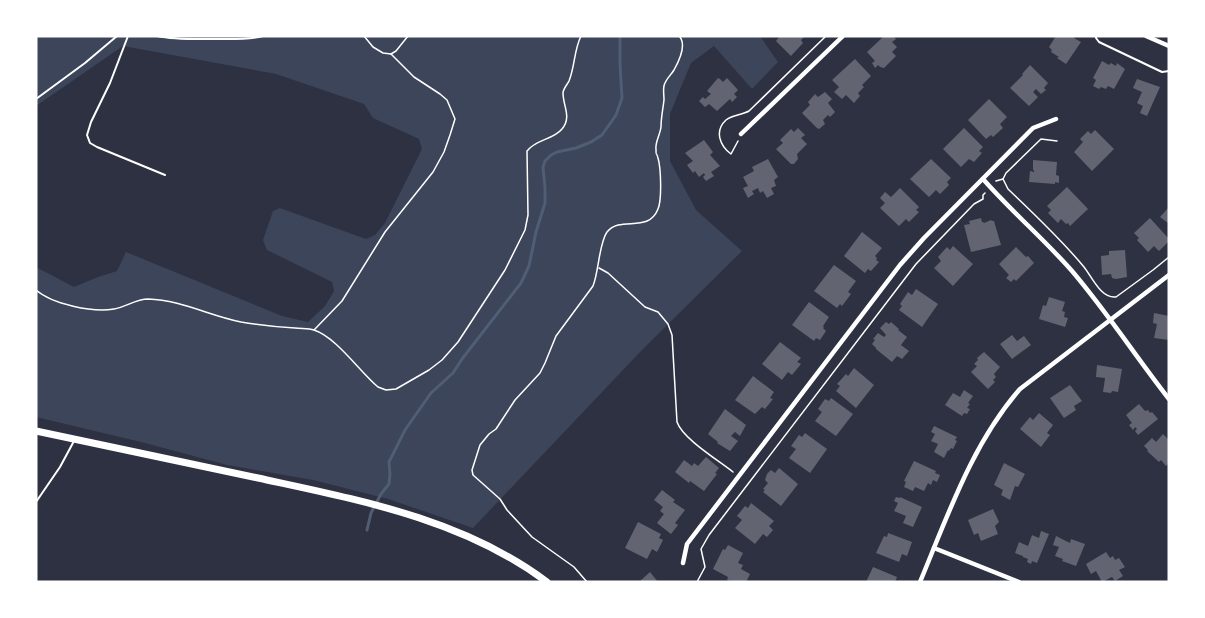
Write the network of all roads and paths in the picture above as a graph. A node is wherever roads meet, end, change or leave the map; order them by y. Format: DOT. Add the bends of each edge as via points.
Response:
graph roads {
  1 [pos="117,36"];
  2 [pos="128,36"];
  3 [pos="157,36"];
  4 [pos="263,36"];
  5 [pos="364,36"];
  6 [pos="408,36"];
  7 [pos="581,36"];
  8 [pos="679,36"];
  9 [pos="826,36"];
  10 [pos="843,36"];
  11 [pos="1096,36"];
  12 [pos="1146,36"];
  13 [pos="1169,46"];
  14 [pos="391,54"];
  15 [pos="1169,71"];
  16 [pos="36,99"];
  17 [pos="1056,119"];
  18 [pos="741,134"];
  19 [pos="1057,141"];
  20 [pos="165,175"];
  21 [pos="983,179"];
  22 [pos="1003,179"];
  23 [pos="990,187"];
  24 [pos="1169,257"];
  25 [pos="598,268"];
  26 [pos="1169,275"];
  27 [pos="36,290"];
  28 [pos="1111,319"];
  29 [pos="314,330"];
  30 [pos="1169,399"];
  31 [pos="36,430"];
  32 [pos="75,439"];
  33 [pos="739,476"];
  34 [pos="36,502"];
  35 [pos="934,548"];
  36 [pos="684,563"];
  37 [pos="547,582"];
  38 [pos="587,582"];
  39 [pos="697,582"];
  40 [pos="920,582"];
  41 [pos="1019,582"];
  1 -- 16 [label="lane"];
  2 -- 20 [label="lane" via="87,135 97,147"];
  3 -- 4 [label="lane"];
  5 -- 14 [label="path" via="373,47"];
  6 -- 14 [label="path"];
  7 -- 29 [label="path" via="563,93 567,120 562,130 527,151 525,230 506,270 450,351 429,370 396,389 386,390"];
  8 -- 25 [label="path" via="683,44 664,85 656,145 659,207 648,221 617,224 609,230"];
  9 -- 18 [label="path" via="749,111 726,120 719,134 725,150 731,154"];
  10 -- 18 [label="street"];
  11 -- 15 [label="lane" via="1099,42 1162,72"];
  12 -- 13 [label="street"];
  14 -- 29 [label="path" via="414,77 447,100 455,119 433,171 385,232 342,301"];
  17 -- 21 [label="street" via="1034,128"];
  19 -- 22 [label="path" via="1041,139"];
  21 -- 23 [label="street"];
  21 -- 33 [label="street" via="900,265"];
  22 -- 23 [label="path"];
  22 -- 24 [label="path" via="1108,297 1116,297"];
  23 -- 28 [label="street" via="1072,270"];
  23 -- 39 [label="path" via="983,199 916,264 709,535 701,549 705,567"];
  25 -- 33 [label="path" via="645,307 658,312 668,324 679,428"];
  25 -- 38 [label="path" via="593,286 556,336 540,373 480,445 472,470 532,537 574,567"];
  26 -- 28 [label="street"];
  27 -- 29 [label="path" via="53,300 85,308 116,309 148,299 240,322"];
  28 -- 30 [label="street"];
  28 -- 35 [label="street" via="1020,389 1003,408 963,480"];
  31 -- 32 [label="main road"];
  32 -- 34 [label="lane"];
  32 -- 37 [label="main road" via="315,490 422,518 482,543"];
  33 -- 36 [label="street" via="687,544"];
  35 -- 40 [label="street"];
  35 -- 41 [label="street"];
}
